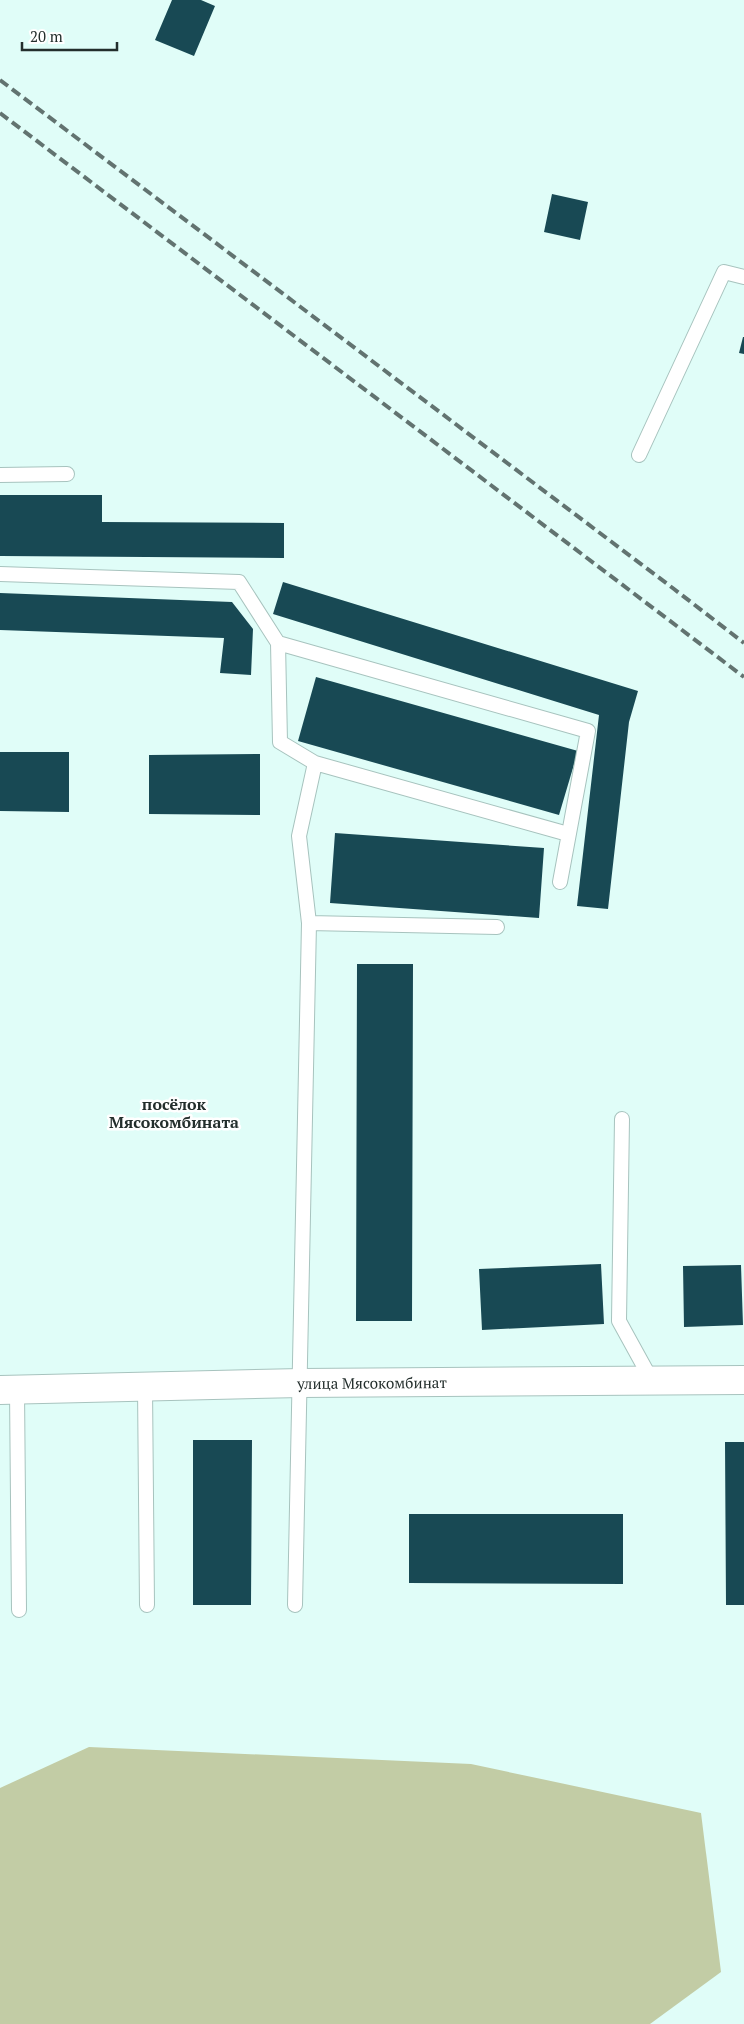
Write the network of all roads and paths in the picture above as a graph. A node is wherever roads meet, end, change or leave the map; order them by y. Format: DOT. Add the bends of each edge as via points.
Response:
graph roads {
  1 [pos="744,278"];
  2 [pos="639,455"];
  3 [pos="68,474"];
  4 [pos="0,475"];
  5 [pos="0,574"];
  6 [pos="278,643"];
  7 [pos="315,763"];
  8 [pos="568,834"];
  9 [pos="560,882"];
  10 [pos="309,923"];
  11 [pos="496,927"];
  12 [pos="622,1118"];
  13 [pos="744,1380"];
  14 [pos="652,1381"];
  15 [pos="301,1383"];
  16 [pos="145,1386"];
  17 [pos="8,1390"];
  18 [pos="148,1605"];
  19 [pos="295,1605"];
  20 [pos="19,1610"];
  1 -- 2 [label="lane" via="724,272"];
  3 -- 4 [label="lane"];
  5 -- 6 [label="lane" via="240,582"];
  6 -- 7 [label="lane" via="280,742"];
  6 -- 8 [label="lane" via="588,731"];
  7 -- 8 [label="lane"];
  7 -- 10 [label="lane" via="299,836"];
  8 -- 9 [label="lane"];
  10 -- 11 [label="lane"];
  10 -- 15 [label="lane"];
  12 -- 14 [label="lane" via="619,1321"];
  13 -- 14 [label="street, улица Мясокомбинат"];
  14 -- 15 [label="street, улица Мясокомбинат"];
  15 -- 16 [label="street, улица Мясокомбинат"];
  15 -- 19 [label="lane"];
  16 -- 17 [label="street, улица Мясокомбинат"];
  16 -- 18 [label="lane"];
  17 -- 20 [label="lane"];
}
